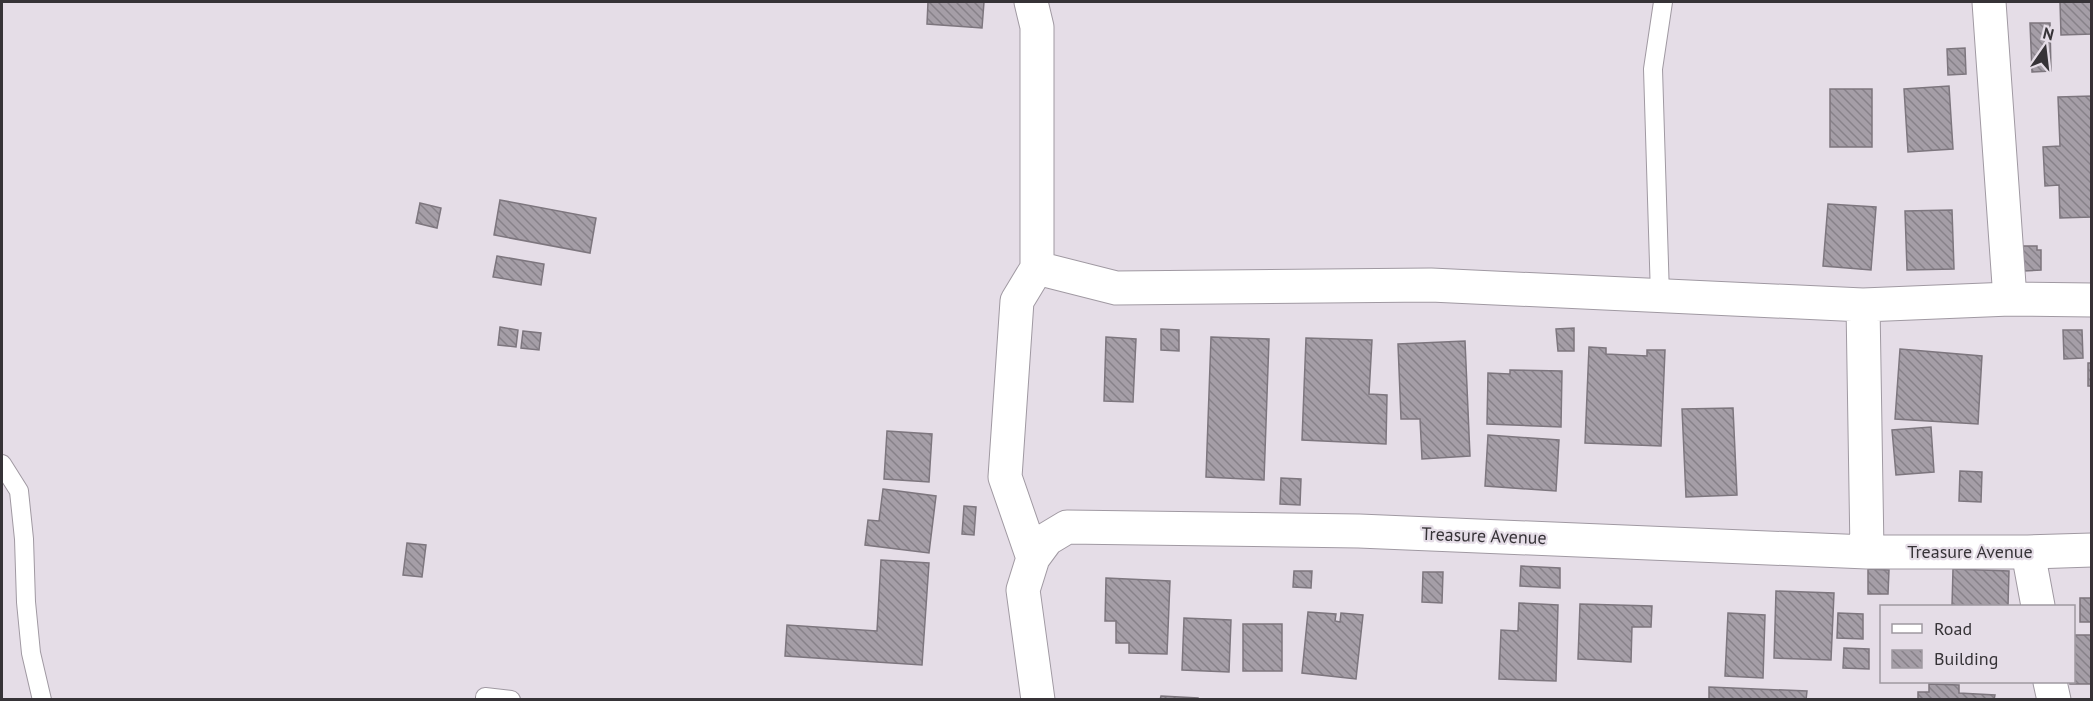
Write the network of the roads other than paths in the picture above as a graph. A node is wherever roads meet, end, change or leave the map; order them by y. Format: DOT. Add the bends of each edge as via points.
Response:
graph roads {
  1 [pos="1030,2"];
  2 [pos="1663,2"];
  3 [pos="1989,2"];
  4 [pos="1037,268"];
  5 [pos="1660,296"];
  6 [pos="2010,299"];
  7 [pos="2091,300"];
  8 [pos="1863,305"];
  9 [pos="2,464"];
  10 [pos="2091,550"];
  11 [pos="1867,552"];
  12 [pos="2028,552"];
  13 [pos="1033,558"];
  14 [pos="2038,605"];
  15 [pos="2050,683"];
  16 [pos="42,699"];
  17 [pos="485,699"];
  18 [pos="511,699"];
  19 [pos="1038,699"];
  20 [pos="2054,699"];
  1 -- 4 [label="street" via="1036,27"];
  2 -- 5 [label="lane" via="1653,69"];
  3 -- 6 [label="street"];
  4 -- 5 [label="street" via="1116,288 1431,285"];
  4 -- 13 [label="street" via="1017,301 1005,477"];
  5 -- 8 [label="street"];
  6 -- 7 [label="street"];
  6 -- 8 [label="street"];
  8 -- 11 [label="street"];
  9 -- 16 [label="lane" via="19,490 31,653"];
  10 -- 12 [label="street, Treasure Avenue"];
  11 -- 12 [label="street, Treasure Avenue"];
  11 -- 13 [label="street, Treasure Avenue" via="1359,531 1067,527 1047,539"];
  12 -- 14 [label="street"];
  13 -- 19 [label="street, Treasure Avenue" via="1023,590"];
  15 -- 20 [label="street"];
  17 -- 18 [label="lane"];
}
